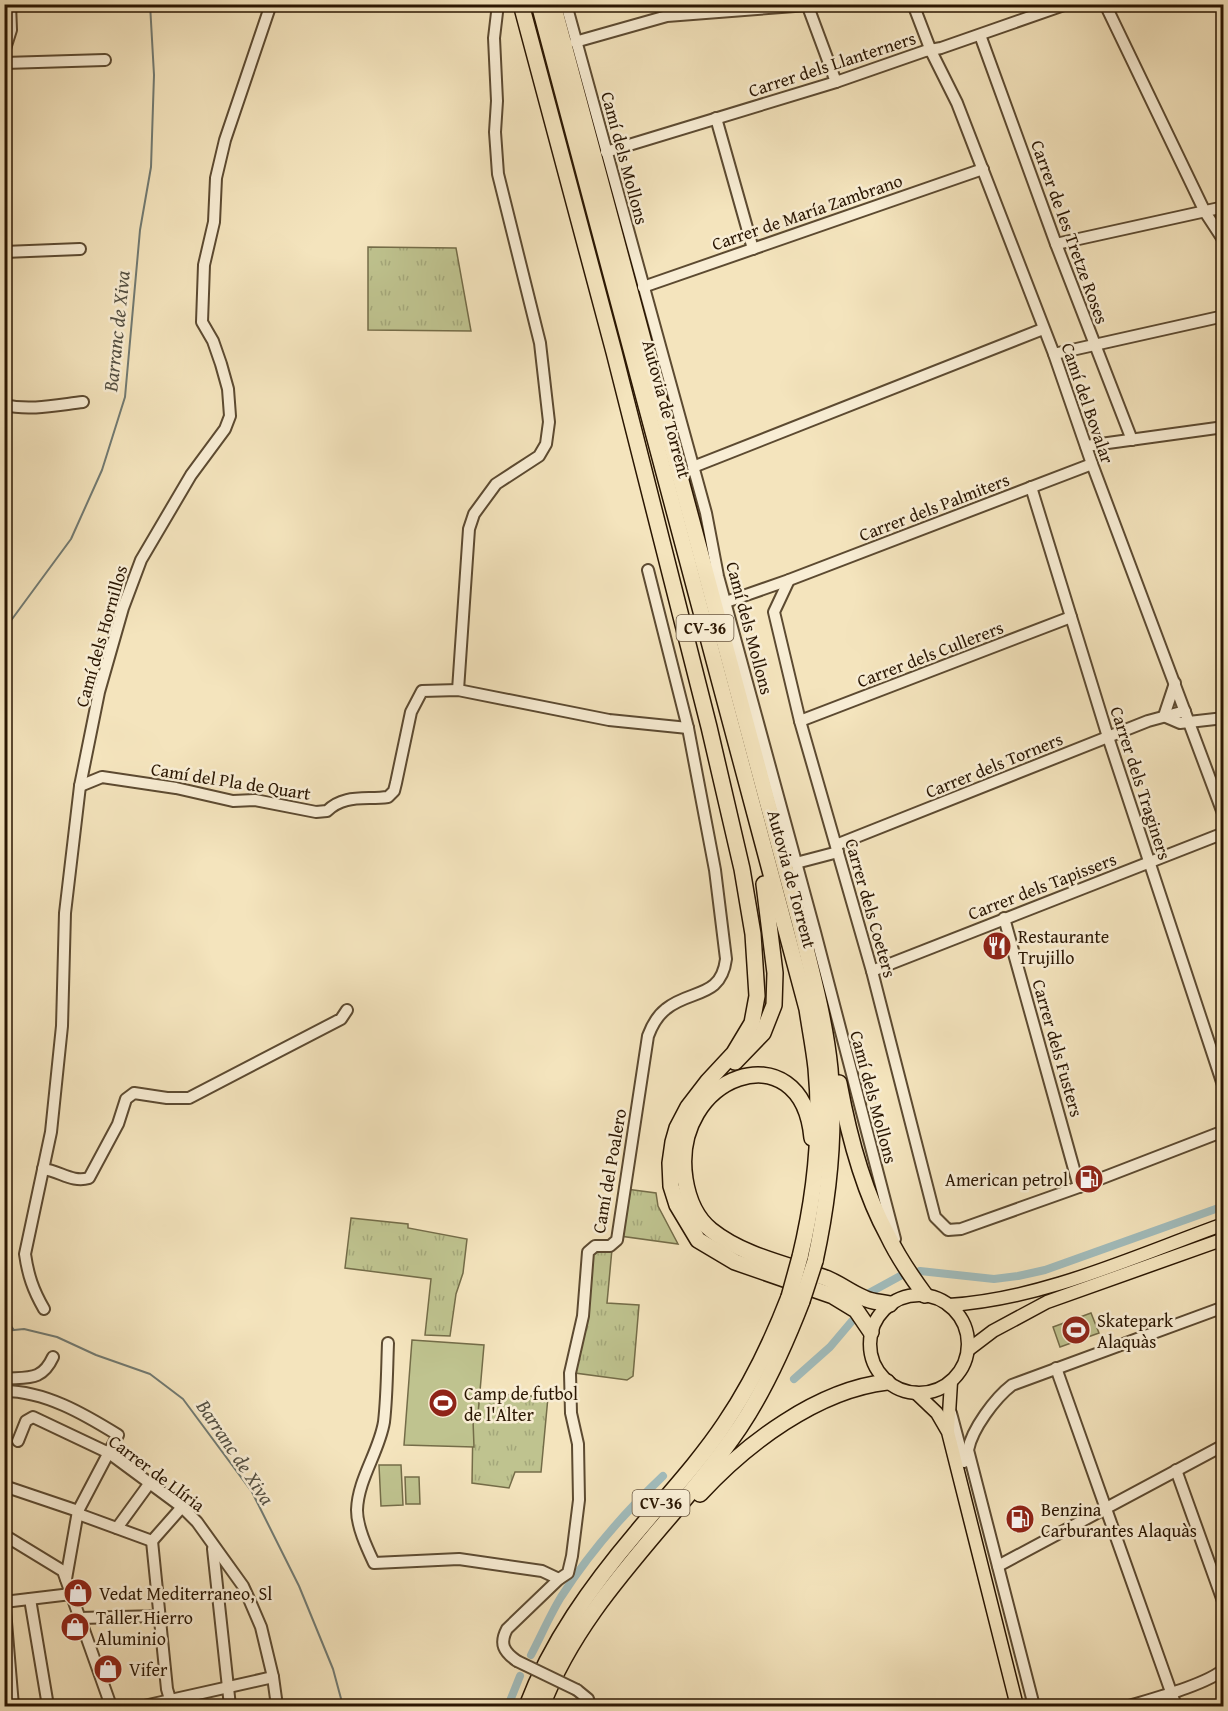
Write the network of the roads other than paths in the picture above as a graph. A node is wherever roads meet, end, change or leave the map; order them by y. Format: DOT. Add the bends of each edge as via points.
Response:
graph roads {
  1 [pos="10,4"];
  2 [pos="271,4"];
  3 [pos="498,4"];
  4 [pos="521,4"];
  5 [pos="539,4"];
  6 [pos="553,4"];
  7 [pos="566,4"];
  8 [pos="663,4"];
  9 [pos="914,4"];
  10 [pos="1067,4"];
  11 [pos="1105,4"];
  12 [pos="807,5"];
  13 [pos="666,16"];
  14 [pos="980,34"];
  15 [pos="575,42"];
  16 [pos="931,51"];
  17 [pos="4,52"];
  18 [pos="105,60"];
  19 [pos="4,63"];
  20 [pos="836,82"];
  21 [pos="716,118"];
  22 [pos="606,152"];
  23 [pos="982,169"];
  24 [pos="1224,207"];
  25 [pos="1205,212"];
  26 [pos="1224,241"];
  27 [pos="1056,244"];
  28 [pos="80,249"];
  29 [pos="753,249"];
  30 [pos="4,252"];
  31 [pos="643,287"];
  32 [pos="1224,316"];
  33 [pos="1043,329"];
  34 [pos="1094,344"];
  35 [pos="1054,354"];
  36 [pos="83,402"];
  37 [pos="4,405"];
  38 [pos="1224,427"];
  39 [pos="1132,440"];
  40 [pos="1086,446"];
  41 [pos="1092,464"];
  42 [pos="693,467"];
  43 [pos="1031,487"];
  44 [pos="648,570"];
  45 [pos="789,580"];
  46 [pos="726,602"];
  47 [pos="1071,617"];
  48 [pos="1174,683"];
  49 [pos="458,690"];
  50 [pos="1164,716"];
  51 [pos="1187,716"];
  52 [pos="1224,718"];
  53 [pos="730,719"];
  54 [pos="800,721"];
  55 [pos="688,728"];
  56 [pos="1108,737"];
  57 [pos="80,786"];
  58 [pos="1224,816"];
  59 [pos="1224,833"];
  60 [pos="837,848"];
  61 [pos="1149,862"];
  62 [pos="796,863"];
  63 [pos="1004,918"];
  64 [pos="799,920"];
  65 [pos="872,971"];
  66 [pos="347,1010"];
  67 [pos="1224,1088"];
  68 [pos="688,1107"];
  69 [pos="1224,1131"];
  70 [pos="43,1169"];
  71 [pos="1079,1187"];
  72 [pos="1224,1224"];
  73 [pos="1224,1239"];
  74 [pos="803,1258"];
  75 [pos="900,1260"];
  76 [pos="924,1295"];
  77 [pos="890,1304"];
  78 [pos="949,1305"];
  79 [pos="1224,1308"];
  80 [pos="44,1309"];
  81 [pos="871,1332"];
  82 [pos="388,1343"];
  83 [pos="968,1350"];
  84 [pos="53,1357"];
  85 [pos="1056,1368"];
  86 [pos="4,1379"];
  87 [pos="887,1382"];
  88 [pos="951,1382"];
  89 [pos="4,1391"];
  90 [pos="916,1394"];
  91 [pos="949,1407"];
  92 [pos="948,1432"];
  93 [pos="18,1441"];
  94 [pos="1224,1445"];
  95 [pos="109,1453"];
  96 [pos="1176,1470"];
  97 [pos="149,1484"];
  98 [pos="4,1486"];
  99 [pos="981,1503"];
  100 [pos="1104,1507"];
  101 [pos="182,1508"];
  102 [pos="78,1511"];
  103 [pos="117,1528"];
  104 [pos="4,1535"];
  105 [pos="152,1541"];
  106 [pos="213,1546"];
  107 [pos="998,1566"];
  108 [pos="66,1579"];
  109 [pos="559,1579"];
  110 [pos="71,1594"];
  111 [pos="30,1599"];
  112 [pos="5,1600"];
  113 [pos="592,1601"];
  114 [pos="1224,1604"];
  115 [pos="159,1616"];
  116 [pos="80,1618"];
  117 [pos="6,1647"];
  118 [pos="1224,1669"];
  119 [pos="273,1677"];
  120 [pos="228,1687"];
  121 [pos="1171,1693"];
  122 [pos="171,1703"];
  123 [pos="13,1707"];
  124 [pos="48,1707"];
  125 [pos="111,1707"];
  126 [pos="144,1707"];
  127 [pos="230,1707"];
  128 [pos="277,1707"];
  129 [pos="528,1707"];
  130 [pos="542,1707"];
  131 [pos="590,1707"];
  132 [pos="1017,1707"];
  133 [pos="1034,1707"];
  134 [pos="1129,1707"];
  135 [pos="1176,1707"];
  1 -- 17 [label="street" via="10,30"];
  2 -- 57 [label="street, Camí dels Hornillos" via="225,140 204,265 202,322 222,364 230,416 141,560 99,692"];
  3 -- 49 [label="street" via="498,174 540,343 549,422 546,444 539,456 496,484 474,514 469,529"];
  4 -- 68 [label="highway" via="709,727 753,934 757,996 752,1023 734,1053"];
  5 -- 53 [label="highway, Autovia de Torrent / CV-36"];
  6 -- 64 [label="highway, Autovia de Torrent / CV-36"];
  7 -- 15 [label="street, Camí dels Mollons"];
  8 -- 13 [label="street"];
  9 -- 16 [label="street, Camí del Bovalar"];
  10 -- 14 [label="street, Carrer dels Llanterners"];
  11 -- 25 [label="street"];
  12 -- 13 [label="street"];
  12 -- 20 [label="street"];
  13 -- 15 [label="street"];
  14 -- 16 [label="street, Carrer dels Llanterners"];
  14 -- 27 [label="street, Carrer de les Tretze Roses"];
  15 -- 22 [label="street, Camí dels Mollons"];
  16 -- 20 [label="street, Carrer dels Llanterners"];
  16 -- 23 [label="street, Camí del Bovalar" via="957,103"];
  18 -- 19 [label="street"];
  20 -- 21 [label="street, Carrer dels Llanterners"];
  21 -- 22 [label="street, Carrer dels Llanterners"];
  21 -- 29 [label="street"];
  22 -- 31 [label="street, Camí dels Mollons"];
  23 -- 29 [label="street, Carrer de María Zambrano"];
  23 -- 33 [label="street, Camí del Bovalar"];
  24 -- 25 [label="street"];
  25 -- 26 [label="street"];
  25 -- 27 [label="street"];
  27 -- 34 [label="street, Carrer de les Tretze Roses"];
  28 -- 30 [label="street"];
  29 -- 31 [label="street, Carrer de María Zambrano"];
  31 -- 42 [label="street, Camí dels Mollons"];
  32 -- 34 [label="street"];
  33 -- 35 [label="street, Camí del Bovalar"];
  33 -- 42 [label="street"];
  34 -- 35 [label="street"];
  34 -- 39 [label="street, Carrer de les Tretze Roses"];
  35 -- 40 [label="street, Camí del Bovalar"];
  36 -- 37 [label="street" via="18,408"];
  38 -- 39 [label="street"];
  39 -- 40 [label="street"];
  40 -- 41 [label="street, Camí del Bovalar"];
  41 -- 43 [label="street, Carrer dels Palmiters"];
  41 -- 48 [label="street, Camí del Bovalar"];
  42 -- 46 [label="street, Camí dels Mollons"];
  43 -- 45 [label="street, Carrer dels Palmiters"];
  43 -- 47 [label="street, Carrer dels Traginers"];
  44 -- 55 [label="street"];
  45 -- 46 [label="street, Carrer dels Palmiters"];
  45 -- 54 [label="street, Carrer dels Coeters" via="774,612"];
  46 -- 62 [label="street, Camí dels Mollons"];
  47 -- 54 [label="street, Carrer dels Cullerers"];
  47 -- 56 [label="street, Carrer dels Traginers"];
  48 -- 50 [label="street"];
  48 -- 51 [label="street, Camí del Bovalar"];
  49 -- 55 [label="street, Camí del Pla de Quart" via="609,720"];
  49 -- 57 [label="street, Camí del Pla de Quart" via="422,691 411,711 394,791 388,797 343,799 327,811 316,812 102,777"];
  50 -- 51 [label="street" via="1180,723"];
  50 -- 56 [label="street, Carrer dels Torners"];
  51 -- 52 [label="street"];
  51 -- 58 [label="street, Camí del Bovalar"];
  53 -- 68 [label="highway" via="733,750 767,896 775,972 774,1005 763,1033"];
  53 -- 74 [label="highway, Autovia de Torrent / CV-36" via="807,1009 816,1068 817,1161"];
  54 -- 60 [label="street, Carrer dels Coeters"];
  55 -- 109 [label="street, Camí del Poalero" via="715,870 725,964 710,989 667,1008 651,1029 617,1240 588,1252 583,1316 570,1373 571,1413 578,1444 578,1511 568,1573"];
  56 -- 60 [label="street, Carrer dels Torners"];
  56 -- 61 [label="street, Carrer dels Traginers"];
  57 -- 70 [label="street, Camí dels Hornillos" via="65,913 61,1038"];
  59 -- 61 [label="street, Carrer dels Tapissers"];
  60 -- 62 [label="street, Carrer dels Torners"];
  60 -- 65 [label="street, Carrer dels Coeters"];
  61 -- 63 [label="street, Carrer dels Tapissers"];
  61 -- 67 [label="street, Carrer dels Traginers"];
  62 -- 75 [label="street, Camí dels Mollons"];
  63 -- 65 [label="street, Carrer dels Tapissers"];
  63 -- 71 [label="street, Carrer dels Fusters"];
  64 -- 74 [label="highway, Autovia de Torrent / CV-36" via="820,1007 830,1067 833,1122 825,1216"];
  64 -- 75 [label="highway" via="825,1005 845,1117 872,1201"];
  65 -- 71 [label="street, Carrer dels Coeters" via="935,1217 948,1230 961,1229"];
  66 -- 70 [label="street" via="341,1019 189,1098 134,1093 126,1099 118,1124 89,1178 74,1180"];
  68 -- 81 [label="highway" via="673,1142 671,1186 677,1205 698,1240 735,1262 833,1296 856,1310"];
  69 -- 71 [label="street"];
  70 -- 80 [label="street, Camí dels Hornillos" via="25,1254 27,1273"];
  72 -- 78 [label="main road" via="1028,1293"];
  73 -- 83 [label="main road" via="1047,1302 993,1331"];
  74 -- 77 [label="highway" via="812,1160 812,1136 805,1110 792,1089 777,1078 755,1074 735,1078 715,1089 699,1108 685,1143 682,1163 694,1212 709,1229 738,1248 836,1281 865,1299"];
  74 -- 113 [label="highway, Autovia de Torrent / CV-36, bridge" via="792,1298 756,1372 725,1423 634,1536"];
  75 -- 76 [label="highway"];
  76 -- 77 [label="main road" via="906,1296"];
  76 -- 78 [label="main road"];
  77 -- 81 [label="main road" via="878,1316"];
  78 -- 83 [label="main road" via="965,1325"];
  79 -- 85 [label="street"];
  81 -- 87 [label="main road" via="870,1350"];
  82 -- 109 [label="street" via="384,1422 360,1491 357,1512 374,1563 459,1559 542,1571"];
  83 -- 88 [label="main road" via="962,1368"];
  84 -- 86 [label="street" via="40,1375"];
  85 -- 99 [label="street" via="1011,1385 971,1437 968,1450"];
  85 -- 100 [label="street"];
  87 -- 90 [label="main road"];
  87 -- 113 [label="highway" via="865,1384 769,1432 723,1469"];
  88 -- 90 [label="main road"];
  88 -- 91 [label="main road"];
  89 -- 95 [label="street" via="21,1391 76,1411 118,1435"];
  90 -- 92 [label="main road" via="937,1413"];
  91 -- 92 [label="main road"];
  91 -- 99 [label="street" via="971,1487"];
  92 -- 132 [label="main road"];
  93 -- 95 [label="street, Carrer de Llíria" via="26,1421 33,1417"];
  94 -- 96 [label="street"];
  95 -- 97 [label="street, Carrer de Llíria"];
  95 -- 102 [label="street"];
  96 -- 100 [label="street"];
  96 -- 114 [label="street"];
  97 -- 101 [label="street, Carrer de Llíria"];
  97 -- 103 [label="street"];
  98 -- 102 [label="street"];
  99 -- 107 [label="street"];
  100 -- 107 [label="street"];
  100 -- 121 [label="street"];
  101 -- 105 [label="street"];
  101 -- 106 [label="street, Carrer de Llíria"];
  102 -- 103 [label="street"];
  102 -- 108 [label="street"];
  103 -- 105 [label="street"];
  104 -- 108 [label="street" via="58,1568"];
  105 -- 115 [label="street"];
  106 -- 119 [label="street, Carrer de Llíria" via="249,1599 261,1627"];
  106 -- 120 [label="street"];
  107 -- 133 [label="street"];
  108 -- 110 [label="street"];
  109 -- 131 [label="street, Camí del Poalero, bridge" via="507,1629 504,1649 517,1661 577,1690 588,1699"];
  110 -- 111 [label="street"];
  110 -- 116 [label="street"];
  111 -- 112 [label="street"];
  111 -- 124 [label="street"];
  112 -- 117 [label="street"];
  113 -- 129 [label="highway, Autovia de Torrent / CV-36" via="556,1643"];
  113 -- 130 [label="highway, Autovia de Torrent / CV-36"];
  115 -- 116 [label="street"];
  115 -- 122 [label="street" via="166,1689"];
  116 -- 125 [label="street"];
  117 -- 123 [label="street"];
  118 -- 121 [label="street"];
  119 -- 120 [label="street"];
  119 -- 128 [label="street, Carrer de Llíria"];
  120 -- 122 [label="street"];
  120 -- 127 [label="street"];
  121 -- 134 [label="street"];
  121 -- 135 [label="street"];
  122 -- 126 [label="street"];
}
